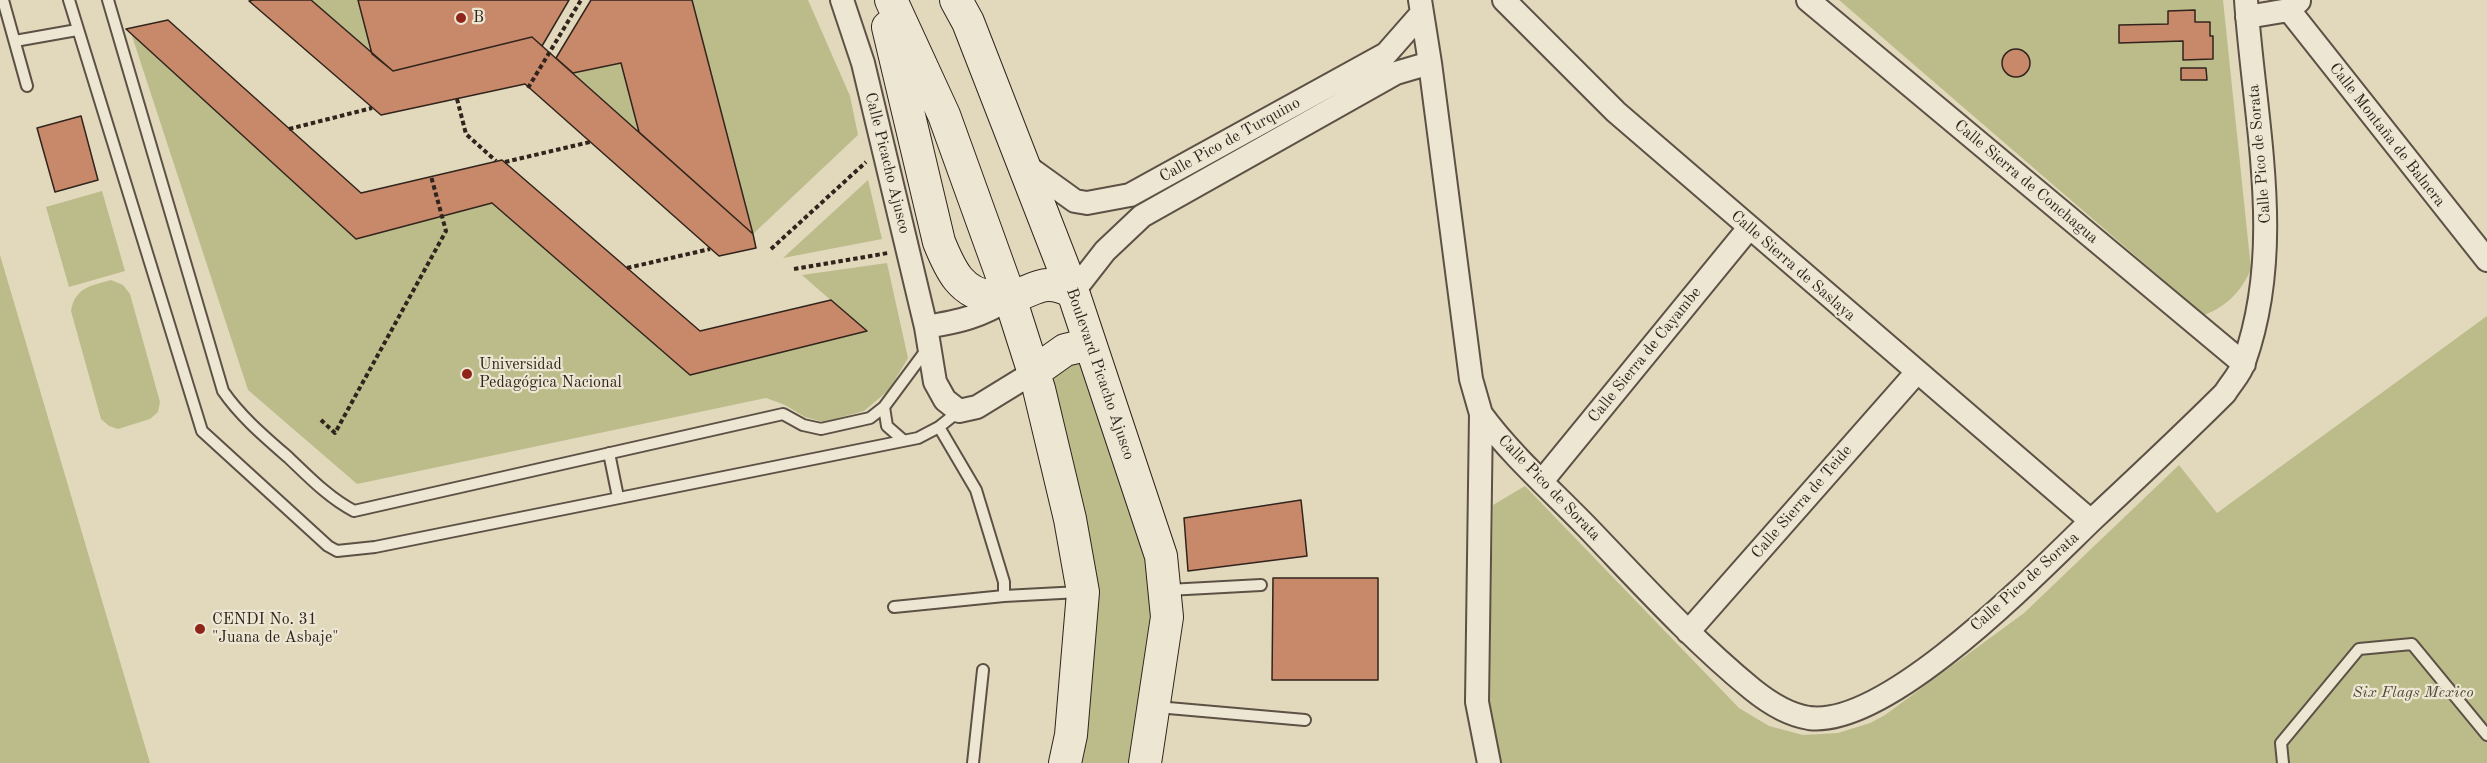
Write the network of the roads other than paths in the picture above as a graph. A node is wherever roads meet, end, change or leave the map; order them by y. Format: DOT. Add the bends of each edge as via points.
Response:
graph roads {
  1 [pos="3,0"];
  2 [pos="69,0"];
  3 [pos="108,0"];
  4 [pos="842,0"];
  5 [pos="882,0"];
  6 [pos="891,0"];
  7 [pos="957,0"];
  8 [pos="1504,0"];
  9 [pos="1808,0"];
  10 [pos="2295,5"];
  11 [pos="1421,7"];
  12 [pos="2247,9"];
  13 [pos="77,30"];
  14 [pos="15,41"];
  15 [pos="1430,63"];
  16 [pos="27,86"];
  17 [pos="1025,165"];
  18 [pos="1749,228"];
  19 [pos="2487,260"];
  20 [pos="1073,292"];
  21 [pos="1010,298"];
  22 [pos="928,336"];
  23 [pos="1090,344"];
  24 [pos="2244,364"];
  25 [pos="1034,372"];
  26 [pos="1917,372"];
  27 [pos="885,407"];
  28 [pos="959,411"];
  29 [pos="1481,414"];
  30 [pos="939,427"];
  31 [pos="903,440"];
  32 [pos="609,453"];
  33 [pos="1542,481"];
  34 [pos="618,497"];
  35 [pos="2091,521"];
  36 [pos="1261,585"];
  37 [pos="1164,590"];
  38 [pos="1083,592"];
  39 [pos="1004,596"];
  40 [pos="894,607"];
  41 [pos="1688,632"];
  42 [pos="983,670"];
  43 [pos="1154,706"];
  44 [pos="1305,720"];
  45 [pos="2487,735"];
  46 [pos="1064,751"];
  47 [pos="973,763"];
  48 [pos="1145,763"];
  49 [pos="1489,763"];
  50 [pos="2283,763"];
  1 -- 14 [label="lane"];
  2 -- 13 [label="lane"];
  3 -- 32 [label="lane" via="223,391 236,409 336,502 354,511 375,508"];
  4 -- 22 [label="street, Calle Picacho Ajusco" via="863,63"];
  5 -- 21 [label="main road" via="939,242 951,271 966,289 984,296"];
  6 -- 21 [label="main road" via="944,115"];
  7 -- 17 [label="main road, Boulevard Picacho Ajusco"];
  8 -- 18 [label="street, Calle Sierra de Saslaya" via="1616,112"];
  9 -- 24 [label="street, Calle Sierra de Conchagua"];
  10 -- 12 [label="street"];
  10 -- 19 [label="street, Calle Montaña de Balnera"];
  11 -- 15 [label="street, Calle Pico de Sorata"];
  11 -- 17 [label="street, Calle Pico de Turquino" via="1386,54 1130,195 1087,203 1075,201"];
  12 -- 24 [label="street, Calle Pico de Sorata" via="2267,217 2260,299"];
  13 -- 14 [label="lane"];
  13 -- 34 [label="lane" via="202,431 328,546 337,551 375,547"];
  14 -- 16 [label="lane"];
  15 -- 20 [label="street, Calle Pico de Turquino" via="1396,73 1152,209 1105,251"];
  15 -- 29 [label="street, Calle Pico de Sorata" via="1471,379"];
  17 -- 20 [label="main road, Boulevard Picacho Ajusco"];
  18 -- 26 [label="street, Calle Sierra de Saslaya"];
  18 -- 33 [label="street, Calle Sierra de Cayambe"];
  20 -- 21 [label="main road" via="1059,285 1041,284"];
  20 -- 23 [label="main road, Boulevard Picacho Ajusco"];
  21 -- 22 [label="street"];
  21 -- 25 [label="main road"];
  22 -- 27 [label="lane" via="904,383 892,393"];
  22 -- 28 [label="street, Calle Picacho Ajusco" via="935,382 945,400"];
  23 -- 25 [label="main road" via="1065,350"];
  23 -- 37 [label="main road, Boulevard Picacho Ajusco" via="1161,556"];
  24 -- 35 [label="street, Calle Pico de Sorata" via="2225,393"];
  25 -- 28 [label="street" via="977,407"];
  25 -- 38 [label="main road" via="1070,519"];
  26 -- 35 [label="street, Calle Sierra de Saslaya"];
  26 -- 41 [label="street, Calle Sierra de Teide"];
  27 -- 31 [label="lane" via="886,426"];
  27 -- 32 [label="lane" via="870,418 821,429 802,425 783,414"];
  28 -- 30 [label="lane"];
  29 -- 33 [label="street, Calle Pico de Sorata" via="1503,444"];
  29 -- 49 [label="street, Calle Pico de Sorata" via="1477,702"];
  30 -- 31 [label="lane" via="918,438"];
  30 -- 39 [label="lane" via="976,490 1004,582"];
  31 -- 34 [label="lane"];
  32 -- 34 [label="lane"];
  33 -- 41 [label="street, Calle Pico de Sorata"];
  35 -- 41 [label="street, Calle Pico de Sorata" via="2016,595 1920,673 1878,699 1833,717 1809,718 1784,710 1754,691"];
  36 -- 37 [label="lane"];
  37 -- 43 [label="main road, Boulevard Picacho Ajusco" via="1167,617"];
  38 -- 39 [label="lane"];
  38 -- 46 [label="main road"];
  39 -- 40 [label="lane"];
  42 -- 47 [label="lane"];
  43 -- 44 [label="lane"];
  43 -- 48 [label="main road, Boulevard Picacho Ajusco"];
  45 -- 50 [label="lane" via="2412,644 2359,649 2281,743"];
}
